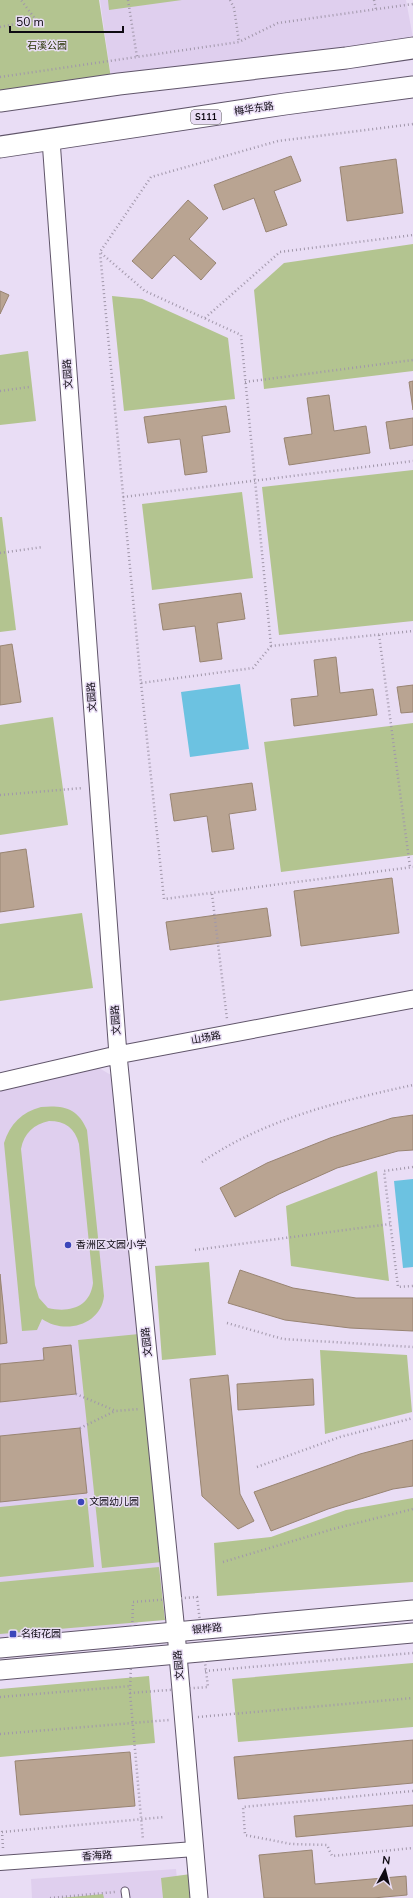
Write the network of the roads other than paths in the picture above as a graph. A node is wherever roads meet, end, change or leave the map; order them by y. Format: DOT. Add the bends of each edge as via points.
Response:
graph roads {
  1 [pos="413,48"];
  2 [pos="413,87"];
  3 [pos="0,101"];
  4 [pos="51,140"];
  5 [pos="0,147"];
  6 [pos="413,999"];
  7 [pos="118,1055"];
  8 [pos="0,1082"];
  9 [pos="413,1610"];
  10 [pos="176,1632"];
  11 [pos="413,1633"];
  12 [pos="0,1648"];
  13 [pos="178,1654"];
  14 [pos="0,1670"];
  15 [pos="195,1849"];
  16 [pos="2,1863"];
  17 [pos="199,1898"];
  1 -- 3 [label="main road"];
  2 -- 4 [label="main road, 梅华东路 / S111"];
  4 -- 5 [label="main road, 梅华东路 / S111"];
  4 -- 7 [label="street, 文园路"];
  6 -- 7 [label="street, 山场路"];
  7 -- 8 [label="street, 山场路"];
  7 -- 10 [label="street, 文园路"];
  9 -- 10 [label="main road, 银桦路"];
  10 -- 12 [label="main road, 银桦路"];
  10 -- 13 [label="street, 文园路"];
  11 -- 13 [label="main road"];
  13 -- 14 [label="main road"];
  13 -- 15 [label="street, 文园路"];
  15 -- 16 [label="street, 香海路"];
  15 -- 17 [label="street, 文园路"];
}
